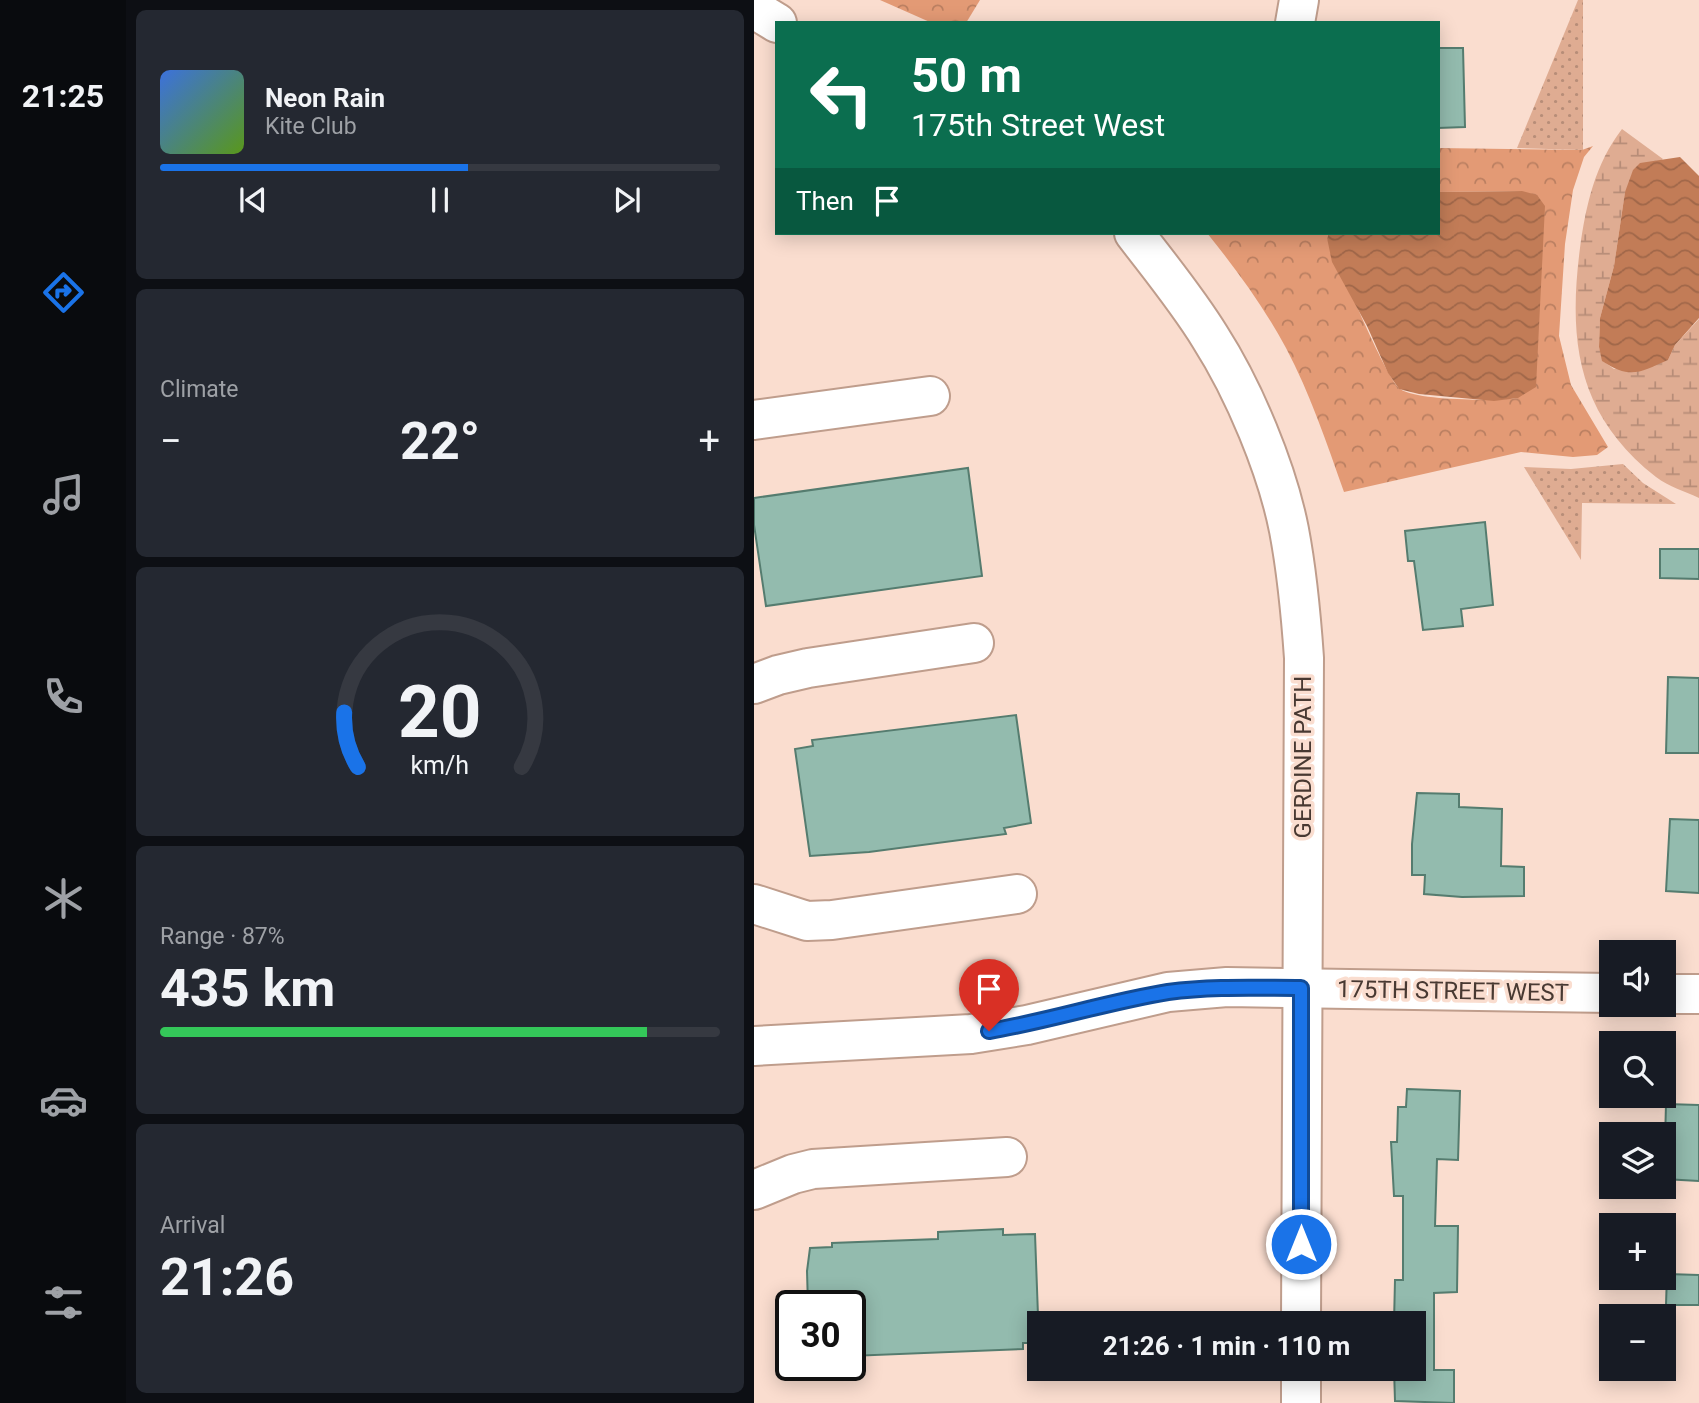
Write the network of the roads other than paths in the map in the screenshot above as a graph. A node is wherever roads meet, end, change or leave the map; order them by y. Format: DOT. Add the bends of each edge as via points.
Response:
graph roads {
  1 [pos="1299,0"];
  2 [pos="754,9"];
  3 [pos="1295,21"];
  4 [pos="775,22"];
  5 [pos="1135,235"];
  6 [pos="930,396"];
  7 [pos="754,420"];
  8 [pos="974,643"];
  9 [pos="754,684"];
  10 [pos="1017,894"];
  11 [pos="754,904"];
  12 [pos="1301,988"];
  13 [pos="1599,993"];
  14 [pos="1676,994"];
  15 [pos="1699,994"];
  16 [pos="754,1046"];
  17 [pos="1007,1157"];
  18 [pos="754,1191"];
  19 [pos="1301,1311"];
  20 [pos="1301,1381"];
  21 [pos="1301,1403"];
  1 -- 3 [label="street"];
  2 -- 4 [label="street"];
  5 -- 12 [label="street, GERDINE PATH" via="1211,337 1244,401 1289,528 1304,658"];
  6 -- 7 [label="street"];
  8 -- 9 [label="street" via="808,668"];
  10 -- 11 [label="street" via="807,921"];
  12 -- 13 [label="street, 175TH STREET WEST"];
  12 -- 16 [label="street, 175TH STREET WEST" via="1168,992 971,1034"];
  12 -- 19 [label="street, GERDINE PATH"];
  14 -- 15 [label="street"];
  17 -- 18 [label="street" via="813,1169"];
  20 -- 21 [label="street"];
}
